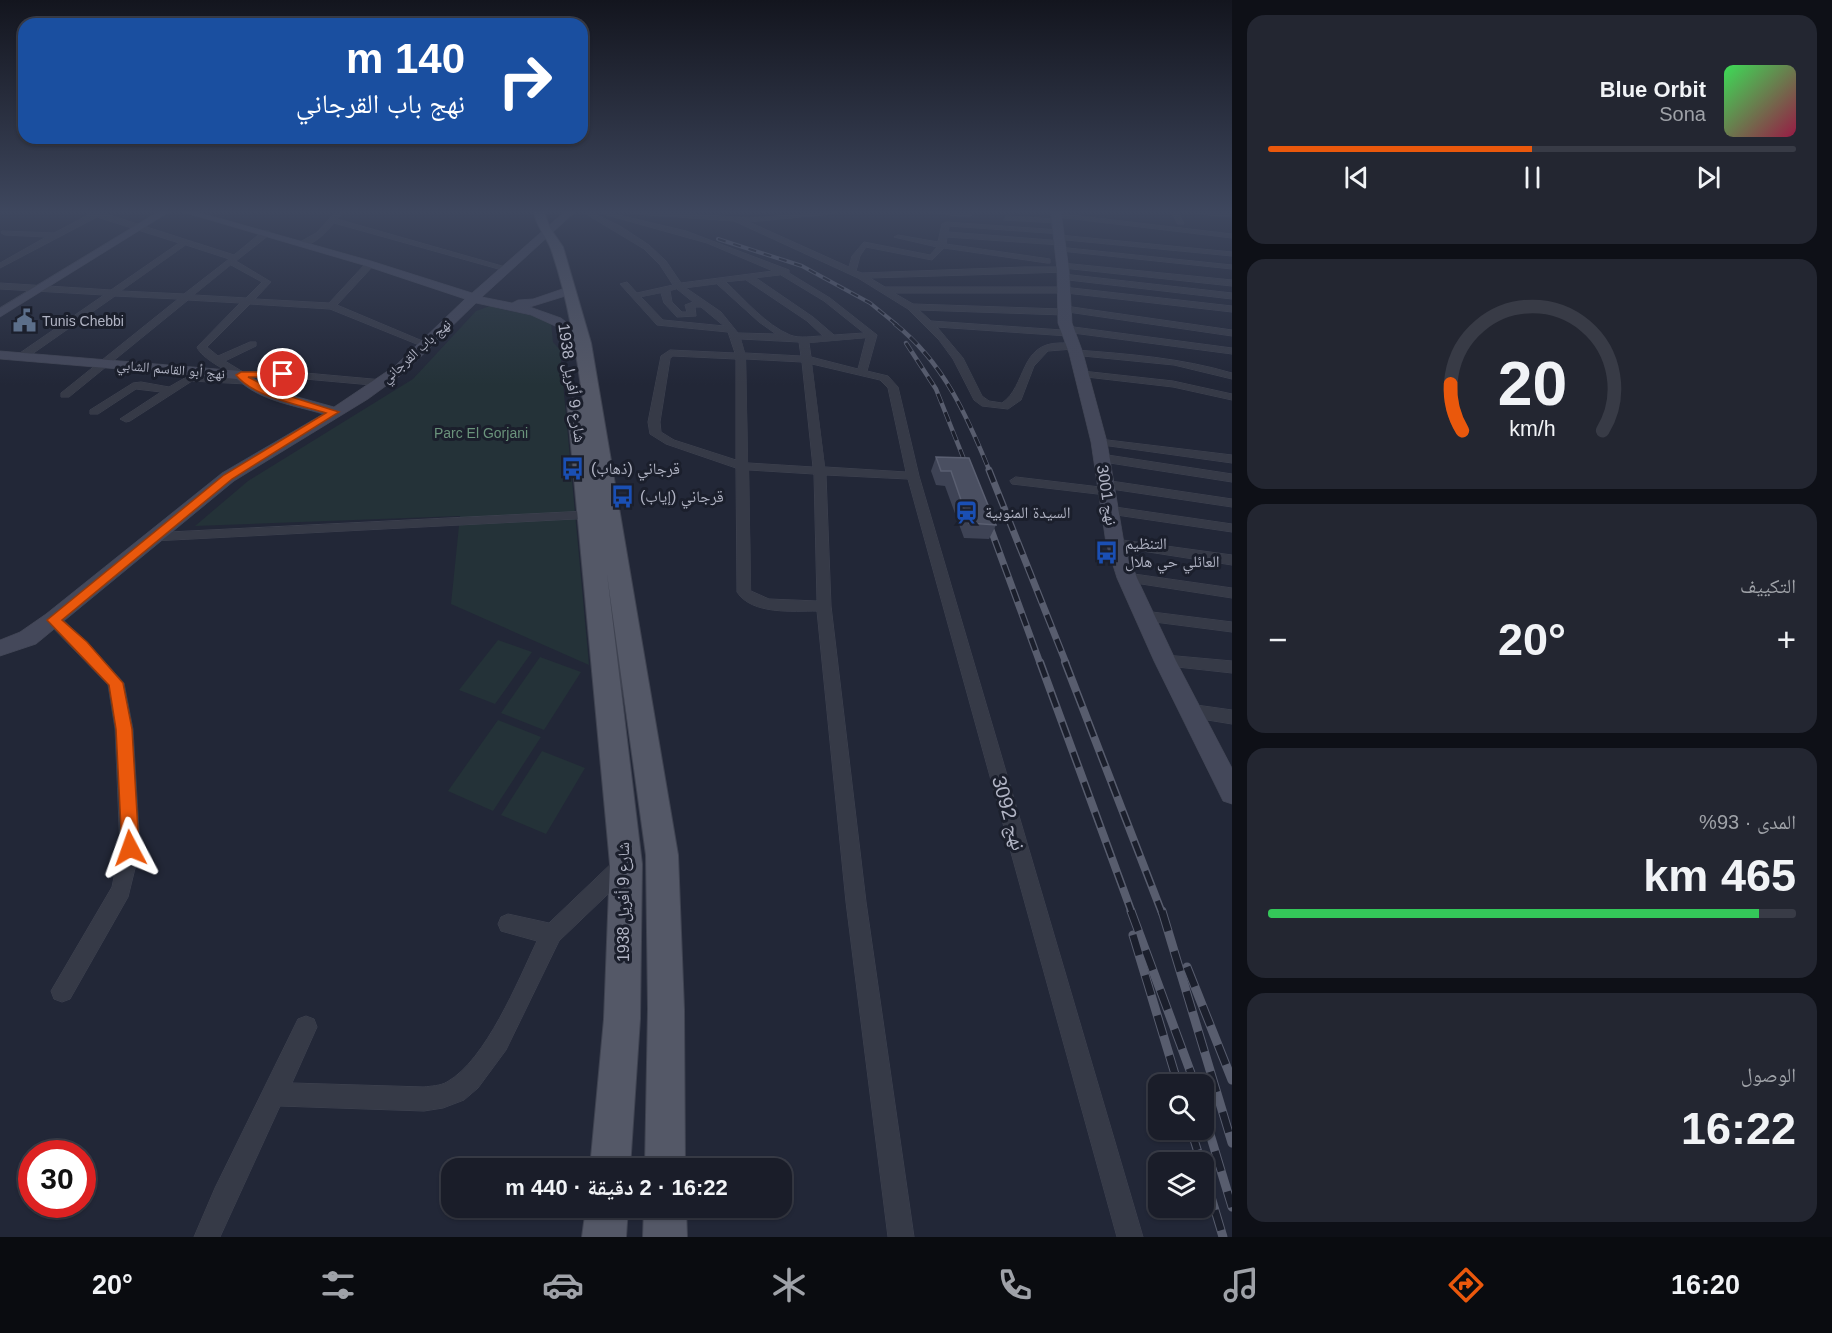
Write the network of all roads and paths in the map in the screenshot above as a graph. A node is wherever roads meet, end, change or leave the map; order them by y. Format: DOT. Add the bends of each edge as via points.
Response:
graph roads {
  1 [pos="70,270"];
  2 [pos="145,270"];
  3 [pos="222,270"];
  4 [pos="250,270"];
  5 [pos="365,270"];
  6 [pos="388,270"];
  7 [pos="503,270"];
  8 [pos="555,270"];
  9 [pos="667,270"];
  10 [pos="779,270"];
  11 [pos="849,270"];
  12 [pos="1008,270"];
  13 [pos="1032,270"];
  14 [pos="1078,270"];
  15 [pos="1094,270"];
  16 [pos="1155,270"];
  17 [pos="852,271"];
  18 [pos="786,273"];
  19 [pos="1063,273"];
  20 [pos="861,276"];
  21 [pos="748,277"];
  22 [pos="718,280"];
  23 [pos="1232,283"];
  24 [pos="624,284"];
  25 [pos="0,286"];
  26 [pos="679,286"];
  27 [pos="39,289"];
  28 [pos="665,289"];
  29 [pos="885,290"];
  30 [pos="563,293"];
  31 [pos="109,294"];
  32 [pos="471,296"];
  33 [pos="636,296"];
  34 [pos="1232,296"];
  35 [pos="186,298"];
  36 [pos="248,301"];
  37 [pos="703,304"];
  38 [pos="331,306"];
  39 [pos="911,307"];
  40 [pos="0,313"];
  41 [pos="1228,320"];
  42 [pos="930,324"];
  43 [pos="564,326"];
  44 [pos="735,332"];
  45 [pos="872,335"];
  46 [pos="833,339"];
  47 [pos="253,344"];
  48 [pos="428,345"];
  49 [pos="799,345"];
  50 [pos="1227,350"];
  51 [pos="0,355"];
  52 [pos="21,357"];
  53 [pos="741,357"];
  54 [pos="216,361"];
  55 [pos="104,363"];
  56 [pos="1212,365"];
  57 [pos="1232,369"];
  58 [pos="862,372"];
  59 [pos="1082,374"];
  60 [pos="1232,376"];
  61 [pos="244,378"];
  62 [pos="383,383"];
  63 [pos="1232,388"];
  64 [pos="170,390"];
  65 [pos="65,395"];
  66 [pos="1232,397"];
  67 [pos="94,412"];
  68 [pos="334,412"];
  69 [pos="126,419"];
  70 [pos="1100,450"];
  71 [pos="1232,459"];
  72 [pos="742,466"];
  73 [pos="820,472"];
  74 [pos="913,476"];
  75 [pos="1232,478"];
  76 [pos="1016,482"];
  77 [pos="1105,487"];
  78 [pos="1232,503"];
  79 [pos="1107,510"];
  80 [pos="589,515"];
  81 [pos="1232,528"];
  82 [pos="153,537"];
  83 [pos="1115,543"];
  84 [pos="1232,560"];
  85 [pos="1127,578"];
  86 [pos="1232,592"];
  87 [pos="824,606"];
  88 [pos="1144,616"];
  89 [pos="53,620"];
  90 [pos="1232,627"];
  91 [pos="0,648"];
  92 [pos="1165,661"];
  93 [pos="1232,667"];
  94 [pos="1189,711"];
  95 [pos="1232,717"];
  96 [pos="1212,757"];
  97 [pos="1232,760"];
  98 [pos="1232,793"];
  99 [pos="626,864"];
  100 [pos="508,924"];
  101 [pos="552,934"];
  102 [pos="62,991"];
  103 [pos="306,1027"];
  104 [pos="273,1094"];
  105 [pos="611,1158"];
  106 [pos="665,1158"];
  107 [pos="207,1237"];
  108 [pos="901,1237"];
  109 [pos="1130,1237"];
  1 -- 27 [label="street"];
  2 -- 31 [label="street"];
  3 -- 35 [label="street"];
  4 -- 36 [label="street" via="266,280"];
  5 -- 38 [label="street"];
  6 -- 32 [label="street"];
  7 -- 32 [label="street, نهج باب القرجاني"];
  8 -- 30 [label="main road, شارع 9 أفريل 1938"];
  9 -- 26 [label="street"];
  10 -- 18 [label="street"];
  11 -- 17 [label="street"];
  12 -- 20 [label="street"];
  13 -- 19 [label="street"];
  14 -- 19 [label="street"];
  15 -- 19 [label="street"];
  16 -- 19 [label="street"];
  17 -- 20 [label="street"];
  18 -- 21 [label="street"];
  18 -- 45 [label="street"];
  19 -- 23 [label="street"];
  19 -- 29 [label="street"];
  19 -- 34 [label="street"];
  19 -- 39 [label="street"];
  19 -- 41 [label="street"];
  19 -- 41 [label="street"];
  19 -- 42 [label="street"];
  19 -- 42 [label="street" via="1051,346 1029,365 1017,398 1008,405 991,406 978,398 958,358"];
  19 -- 50 [label="street"];
  19 -- 56 [label="street" via="1171,361"];
  19 -- 59 [label="street, نهج 3001"];
  20 -- 29 [label="street"];
  21 -- 22 [label="street"];
  21 -- 46 [label="street"];
  22 -- 26 [label="street"];
  22 -- 49 [label="street" via="762,320"];
  24 -- 33 [label="street"];
  25 -- 27 [label="street"];
  26 -- 28 [label="street"];
  26 -- 37 [label="street"];
  27 -- 31 [label="street"];
  27 -- 40 [label="street"];
  28 -- 33 [label="street"];
  28 -- 37 [label="street" via="668,303 680,315 693,314 689,306"];
  29 -- 39 [label="street"];
  30 -- 32 [label="street" via="528,304"];
  30 -- 43 [label="main road, شارع 9 أفريل 1938"];
  30 -- 106 [label="main road, شارع 9 أفريل 1938" via="585,354 662,855"];
  31 -- 35 [label="street"];
  31 -- 52 [label="street"];
  32 -- 43 [label="street" via="550,316"];
  32 -- 48 [label="street, نهج باب القرجاني"];
  33 -- 44 [label="street" via="660,323"];
  35 -- 36 [label="street"];
  35 -- 55 [label="street"];
  36 -- 38 [label="street"];
  36 -- 54 [label="street" via="202,347"];
  37 -- 44 [label="street"];
  38 -- 48 [label="street"];
  39 -- 42 [label="street"];
  41 -- 50 [label="street"];
  43 -- 80 [label="main road, شارع 9 أفريل 1938"];
  44 -- 49 [label="street"];
  44 -- 53 [label="street"];
  45 -- 46 [label="street"];
  45 -- 58 [label="street"];
  46 -- 49 [label="street"];
  47 -- 54 [label="street"];
  48 -- 62 [label="street, نهج باب القرجاني"];
  49 -- 53 [label="street"];
  49 -- 58 [label="street"];
  49 -- 73 [label="street"];
  50 -- 56 [label="street"];
  51 -- 52 [label="street, نهج أبو القاسم الشابي"];
  52 -- 55 [label="street, نهج أبو القاسم الشابي"];
  53 -- 72 [label="street"];
  53 -- 72 [label="street" via="666,355 654,422 656,434 670,441"];
  54 -- 61 [label="street"];
  55 -- 61 [label="street, نهج أبو القاسم الشابي"];
  55 -- 65 [label="street"];
  56 -- 57 [label="street"];
  56 -- 60 [label="street"];
  56 -- 63 [label="street" via="1210,380"];
  58 -- 74 [label="street, نهج 3092" via="888,380 893,387"];
  59 -- 66 [label="street" via="1173,384"];
  59 -- 70 [label="street, نهج 3001"];
  61 -- 62 [label="street" via="283,374"];
  61 -- 64 [label="street" via="195,377"];
  61 -- 68 [label="street, نهج أبو القاسم الشابي" via="276,395"];
  62 -- 68 [label="street, نهج باب القرجاني"];
  64 -- 67 [label="street" via="136,386"];
  64 -- 69 [label="street"];
  68 -- 82 [label="street, نهج باب القرجاني" via="228,477"];
  70 -- 71 [label="street"];
  70 -- 75 [label="street"];
  70 -- 77 [label="street, نهج 3001"];
  72 -- 73 [label="street"];
  72 -- 87 [label="street" via="744,592 762,603"];
  73 -- 74 [label="street"];
  73 -- 87 [label="street"];
  74 -- 109 [label="street, نهج 3092"];
  76 -- 77 [label="street"];
  77 -- 78 [label="street"];
  77 -- 79 [label="street, نهج 3001"];
  79 -- 81 [label="street"];
  79 -- 83 [label="street, نهج 3001"];
  80 -- 82 [label="street"];
  80 -- 99 [label="main road, شارع 9 أفريل 1938"];
  82 -- 89 [label="street, نهج باب القرجاني"];
  83 -- 84 [label="street"];
  83 -- 85 [label="street, نهج 3001"];
  85 -- 86 [label="street"];
  85 -- 88 [label="street, نهج 3001"];
  87 -- 108 [label="street" via="856,902"];
  88 -- 90 [label="street"];
  88 -- 92 [label="street, نهج 3001"];
  89 -- 91 [label="street, نهج باب القرجاني" via="28,638"];
  89 -- 102 [label="street" via="116,683 124,729 130,848 121,890"];
  92 -- 93 [label="street"];
  92 -- 94 [label="street, نهج 3001"];
  94 -- 95 [label="street"];
  94 -- 96 [label="street, نهج 3001"];
  96 -- 97 [label="street"];
  96 -- 98 [label="street, نهج 3001"];
  99 -- 101 [label="street"];
  99 -- 105 [label="main road, شارع 9 أفريل 1938" via="622,1019"];
  100 -- 101 [label="street"];
  101 -- 104 [label="street" via="484,1065 457,1090 424,1099"];
  103 -- 104 [label="street"];
  104 -- 107 [label="street"];
}
